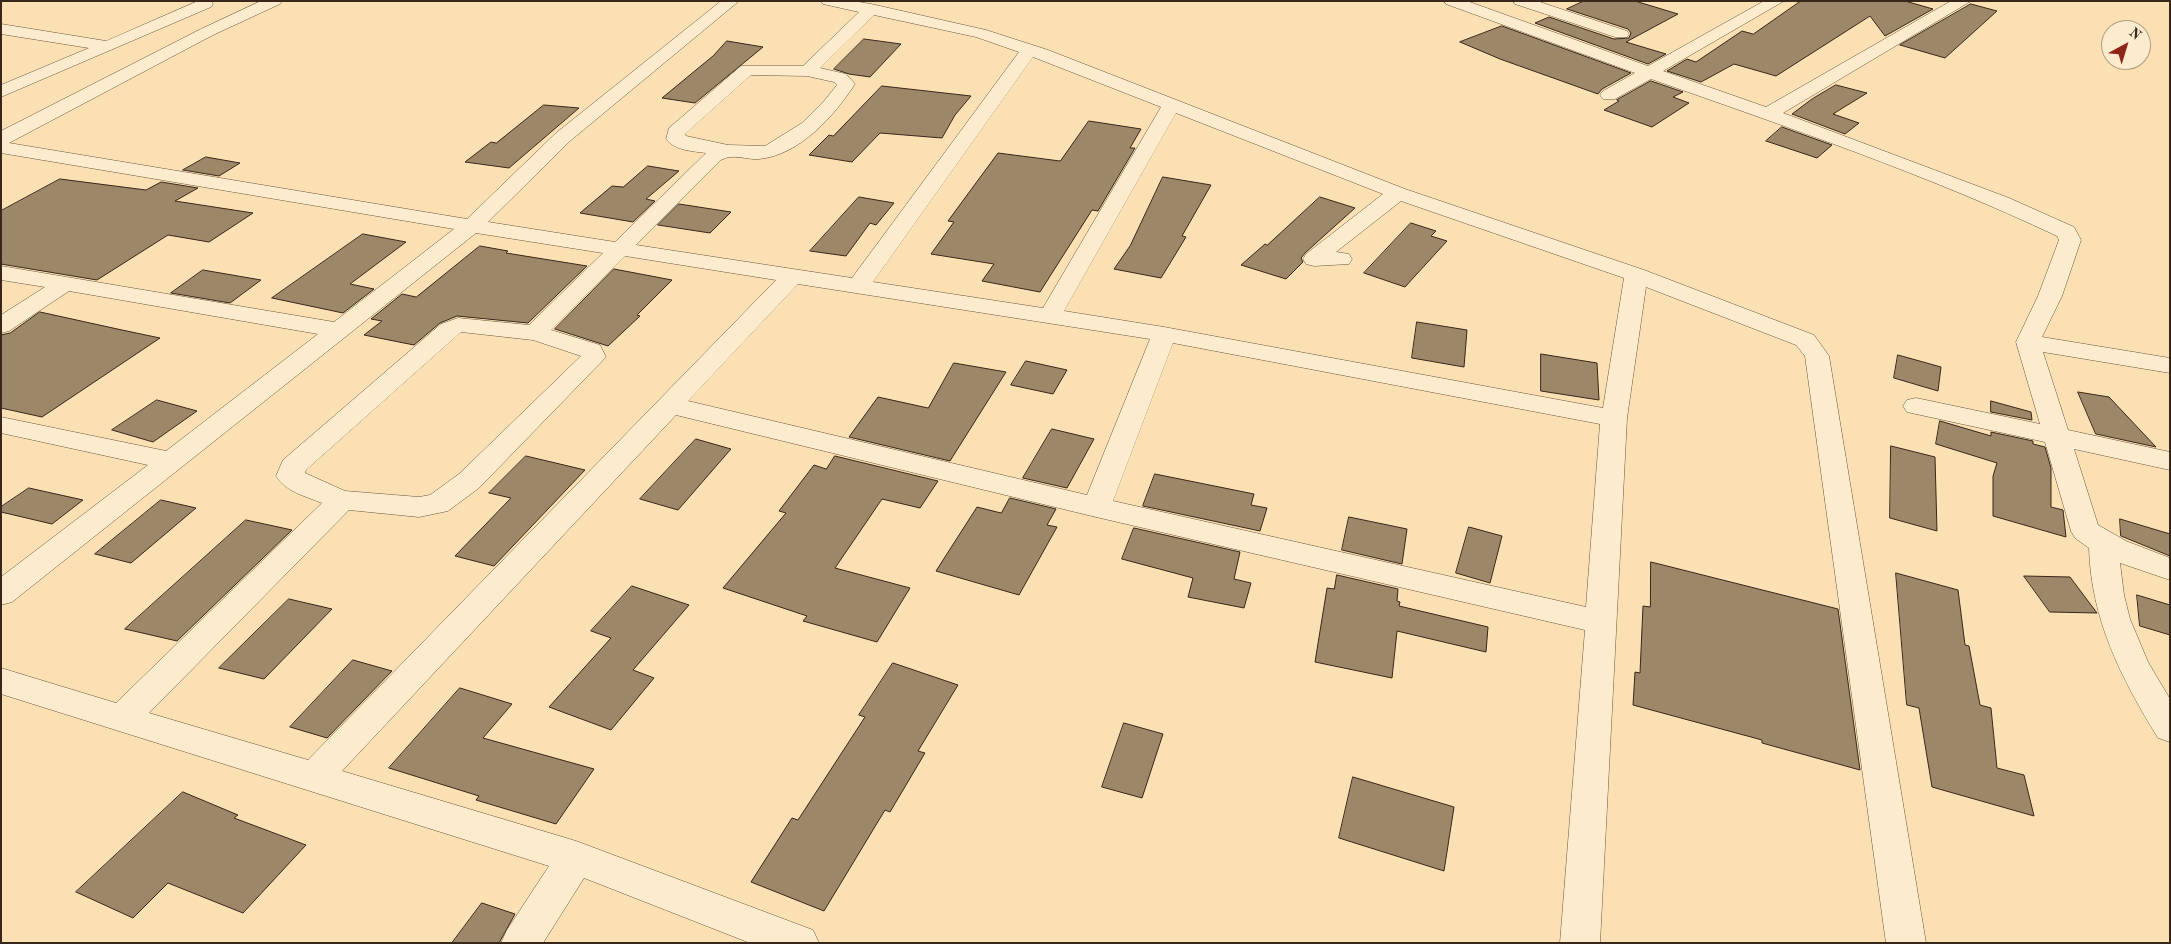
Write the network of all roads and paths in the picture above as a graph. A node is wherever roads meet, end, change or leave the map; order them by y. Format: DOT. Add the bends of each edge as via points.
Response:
graph roads {
  1 [pos="274,1"];
  2 [pos="731,1"];
  3 [pos="829,1"];
  4 [pos="1452,1"];
  5 [pos="1776,1"];
  6 [pos="1963,1"];
  7 [pos="1533,3"];
  8 [pos="205,4"];
  9 [pos="871,8"];
  10 [pos="1,29"];
  11 [pos="1621,34"];
  12 [pos="108,46"];
  13 [pos="1030,50"];
  14 [pos="807,71"];
  15 [pos="1650,73"];
  16 [pos="1,92"];
  17 [pos="1609,95"];
  18 [pos="1172,104"];
  19 [pos="1768,114"];
  20 [pos="1,139"];
  21 [pos="1,147"];
  22 [pos="723,150"];
  23 [pos="1398,192"];
  24 [pos="472,226"];
  25 [pos="621,249"];
  26 [pos="1341,259"];
  27 [pos="1,273"];
  28 [pos="1636,275"];
  29 [pos="793,276"];
  30 [pos="65,284"];
  31 [pos="858,286"];
  32 [pos="1050,316"];
  33 [pos="1,326"];
  34 [pos="338,330"];
  35 [pos="536,333"];
  36 [pos="1164,334"];
  37 [pos="2028,342"];
  38 [pos="2170,366"];
  39 [pos="670,405"];
  40 [pos="1916,406"];
  41 [pos="1614,418"];
  42 [pos="1,425"];
  43 [pos="2056,435"];
  44 [pos="171,461"];
  45 [pos="2170,461"];
  46 [pos="342,500"];
  47 [pos="1096,508"];
  48 [pos="2104,545"];
  49 [pos="2170,569"];
  50 [pos="1,594"];
  51 [pos="1601,622"];
  52 [pos="1,681"];
  53 [pos="122,718"];
  54 [pos="2170,728"];
  55 [pos="314,777"];
  56 [pos="576,858"];
  57 [pos="521,943"];
  58 [pos="799,943"];
  59 [pos="1580,943"];
  60 [pos="1906,943"];
  1 -- 20 [label="street" via="207,32"];
  2 -- 24 [label="street" via="563,137"];
  3 -- 9 [label="street"];
  4 -- 15 [label="street"];
  5 -- 15 [label="street"];
  6 -- 19 [label="street"];
  7 -- 11 [label="street"];
  8 -- 12 [label="street"];
  9 -- 13 [label="street" via="980,33"];
  9 -- 14 [label="street"];
  10 -- 12 [label="street"];
  12 -- 16 [label="street"];
  13 -- 18 [label="street"];
  13 -- 31 [label="street"];
  14 -- 22 [label="street" via="835,77 846,84 804,131 780,148 760,153"];
  14 -- 22 [label="street" via="747,70 676,132 676,139 685,144"];
  15 -- 17 [label="street"];
  15 -- 19 [label="street"];
  18 -- 23 [label="street"];
  18 -- 32 [label="street"];
  19 -- 37 [label="street" via="2002,202 2066,232 2070,240 2050,296"];
  21 -- 24 [label="street"];
  22 -- 25 [label="street"];
  23 -- 26 [label="street" via="1314,259"];
  23 -- 28 [label="street"];
  24 -- 25 [label="street"];
  24 -- 34 [label="street"];
  25 -- 29 [label="street"];
  25 -- 35 [label="street"];
  27 -- 30 [label="street"];
  28 -- 41 [label="street"];
  28 -- 60 [label="street" via="1805,340 1817,356"];
  29 -- 31 [label="street"];
  29 -- 39 [label="street"];
  30 -- 33 [label="street"];
  30 -- 34 [label="street"];
  31 -- 32 [label="street"];
  32 -- 36 [label="street"];
  34 -- 44 [label="street"];
  35 -- 46 [label="street" via="458,325 440,335 293,466 290,476 300,484"];
  35 -- 46 [label="street" via="591,350 594,358 468,481 438,504 419,506"];
  36 -- 41 [label="street"];
  36 -- 47 [label="street"];
  37 -- 38 [label="street"];
  37 -- 43 [label="street"];
  39 -- 47 [label="street"];
  39 -- 55 [label="street"];
  40 -- 43 [label="street"];
  41 -- 51 [label="street"];
  42 -- 44 [label="street"];
  43 -- 45 [label="street"];
  43 -- 48 [label="street" via="2085,532"];
  44 -- 50 [label="street"];
  46 -- 53 [label="street"];
  47 -- 51 [label="street"];
  48 -- 49 [label="street"];
  48 -- 54 [label="street" via="2108,593 2121,642"];
  51 -- 59 [label="street"];
  52 -- 53 [label="street"];
  53 -- 55 [label="street"];
  55 -- 56 [label="street"];
  56 -- 57 [label="street"];
  56 -- 58 [label="street"];
}
